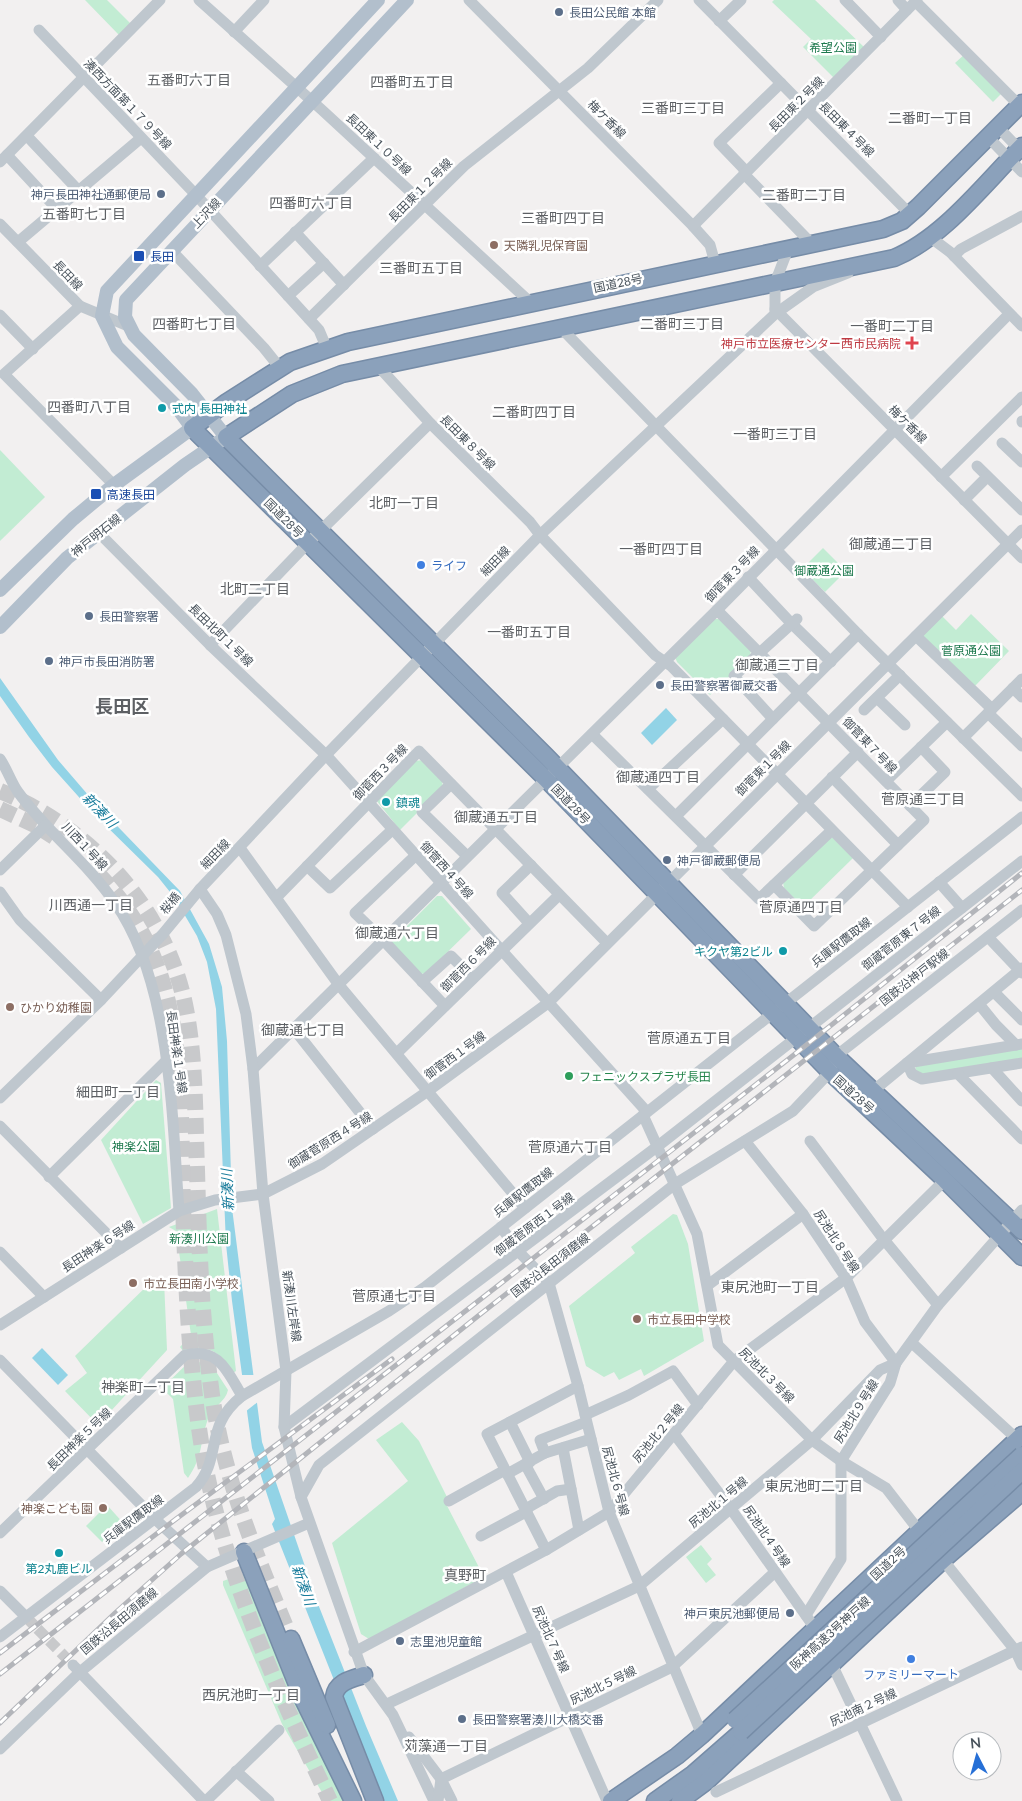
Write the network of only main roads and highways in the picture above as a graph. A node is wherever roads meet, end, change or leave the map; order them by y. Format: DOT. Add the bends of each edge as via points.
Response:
graph roads {
  1 [pos="378,0"];
  2 [pos="408,0"];
  3 [pos="1021,104"];
  4 [pos="1018,152"];
  5 [pos="209,416"];
  6 [pos="192,428"];
  7 [pos="226,437"];
  8 [pos="210,447"];
  9 [pos="315,537"];
  10 [pos="0,590"];
  11 [pos="0,627"];
  12 [pos="551,773"];
  13 [pos="779,1008"];
  14 [pos="803,1033"];
  15 [pos="1019,1221"];
  16 [pos="1022,1257"];
  17 [pos="1020,1437"];
  18 [pos="1022,1455"];
  19 [pos="1022,1471"];
  20 [pos="1022,1492"];
  21 [pos="244,1552"];
  22 [pos="291,1639"];
  23 [pos="359,1676"];
  24 [pos="735,1720"];
  25 [pos="352,1779"];
  26 [pos="709,1787"];
  27 [pos="353,1801"];
  28 [pos="365,1801"];
  29 [pos="375,1801"];
  30 [pos="612,1801"];
  31 [pos="617,1801"];
  32 [pos="631,1801"];
  33 [pos="655,1801"];
  34 [pos="663,1801"];
  35 [pos="680,1801"];
  1 -- 6 [label="main road, 上沢線" via="112,284 105,297 102,316 117,347 177,407"];
  2 -- 5 [label="main road, 上沢線" via="126,300 124,311 128,326"];
  3 -- 5 [label="highway, 国道28号" via="910,214 883,229 348,342 290,362"];
  4 -- 7 [label="highway" via="930,237 905,254 342,374 292,394"];
  5 -- 6 [label="highway, 国道28号"];
  5 -- 7 [label="main road"];
  6 -- 8 [label="highway, 国道28号"];
  6 -- 10 [label="main road, 神戸明石線" via="73,519"];
  7 -- 8 [label="main road, 神戸明石線"];
  7 -- 9 [label="highway, 国道28号"];
  8 -- 9 [label="highway, 国道28号"];
  8 -- 11 [label="main road, 神戸明石線" via="67,558"];
  9 -- 12 [label="highway, 国道28号" via="422,657"];
  9 -- 12 [label="highway, 国道28号" via="434,643"];
  12 -- 13 [label="highway, 国道28号" via="658,894"];
  12 -- 13 [label="highway, 国道28号" via="670,882"];
  13 -- 14 [label="highway, 国道28号"];
  14 -- 15 [label="highway, 国道28号" via="836,1056"];
  14 -- 16 [label="highway, 国道28号" via="830,1072"];
  17 -- 30 [label="highway, 国道2号" via="702,1735"];
  18 -- 24 [label="highway, 阪神高速3号神戸線, bridge"];
  19 -- 26 [label="highway, 阪神高速3号神戸線, bridge" via="755,1719"];
  20 -- 26 [label="highway" via="943,1560 832,1664"];
  21 -- 25 [label="highway" via="302,1697"];
  22 -- 25 [label="highway"];
  23 -- 25 [label="highway" via="336,1688 335,1702"];
  24 -- 31 [label="highway" via="680,1761"];
  24 -- 32 [label="highway, 阪神高速3号神戸線"];
  25 -- 27 [label="highway"];
  25 -- 28 [label="highway"];
  25 -- 29 [label="highway"];
  26 -- 33 [label="highway, 阪神高速3号神戸線"];
  26 -- 34 [label="highway"];
  26 -- 35 [label="highway"];
}
